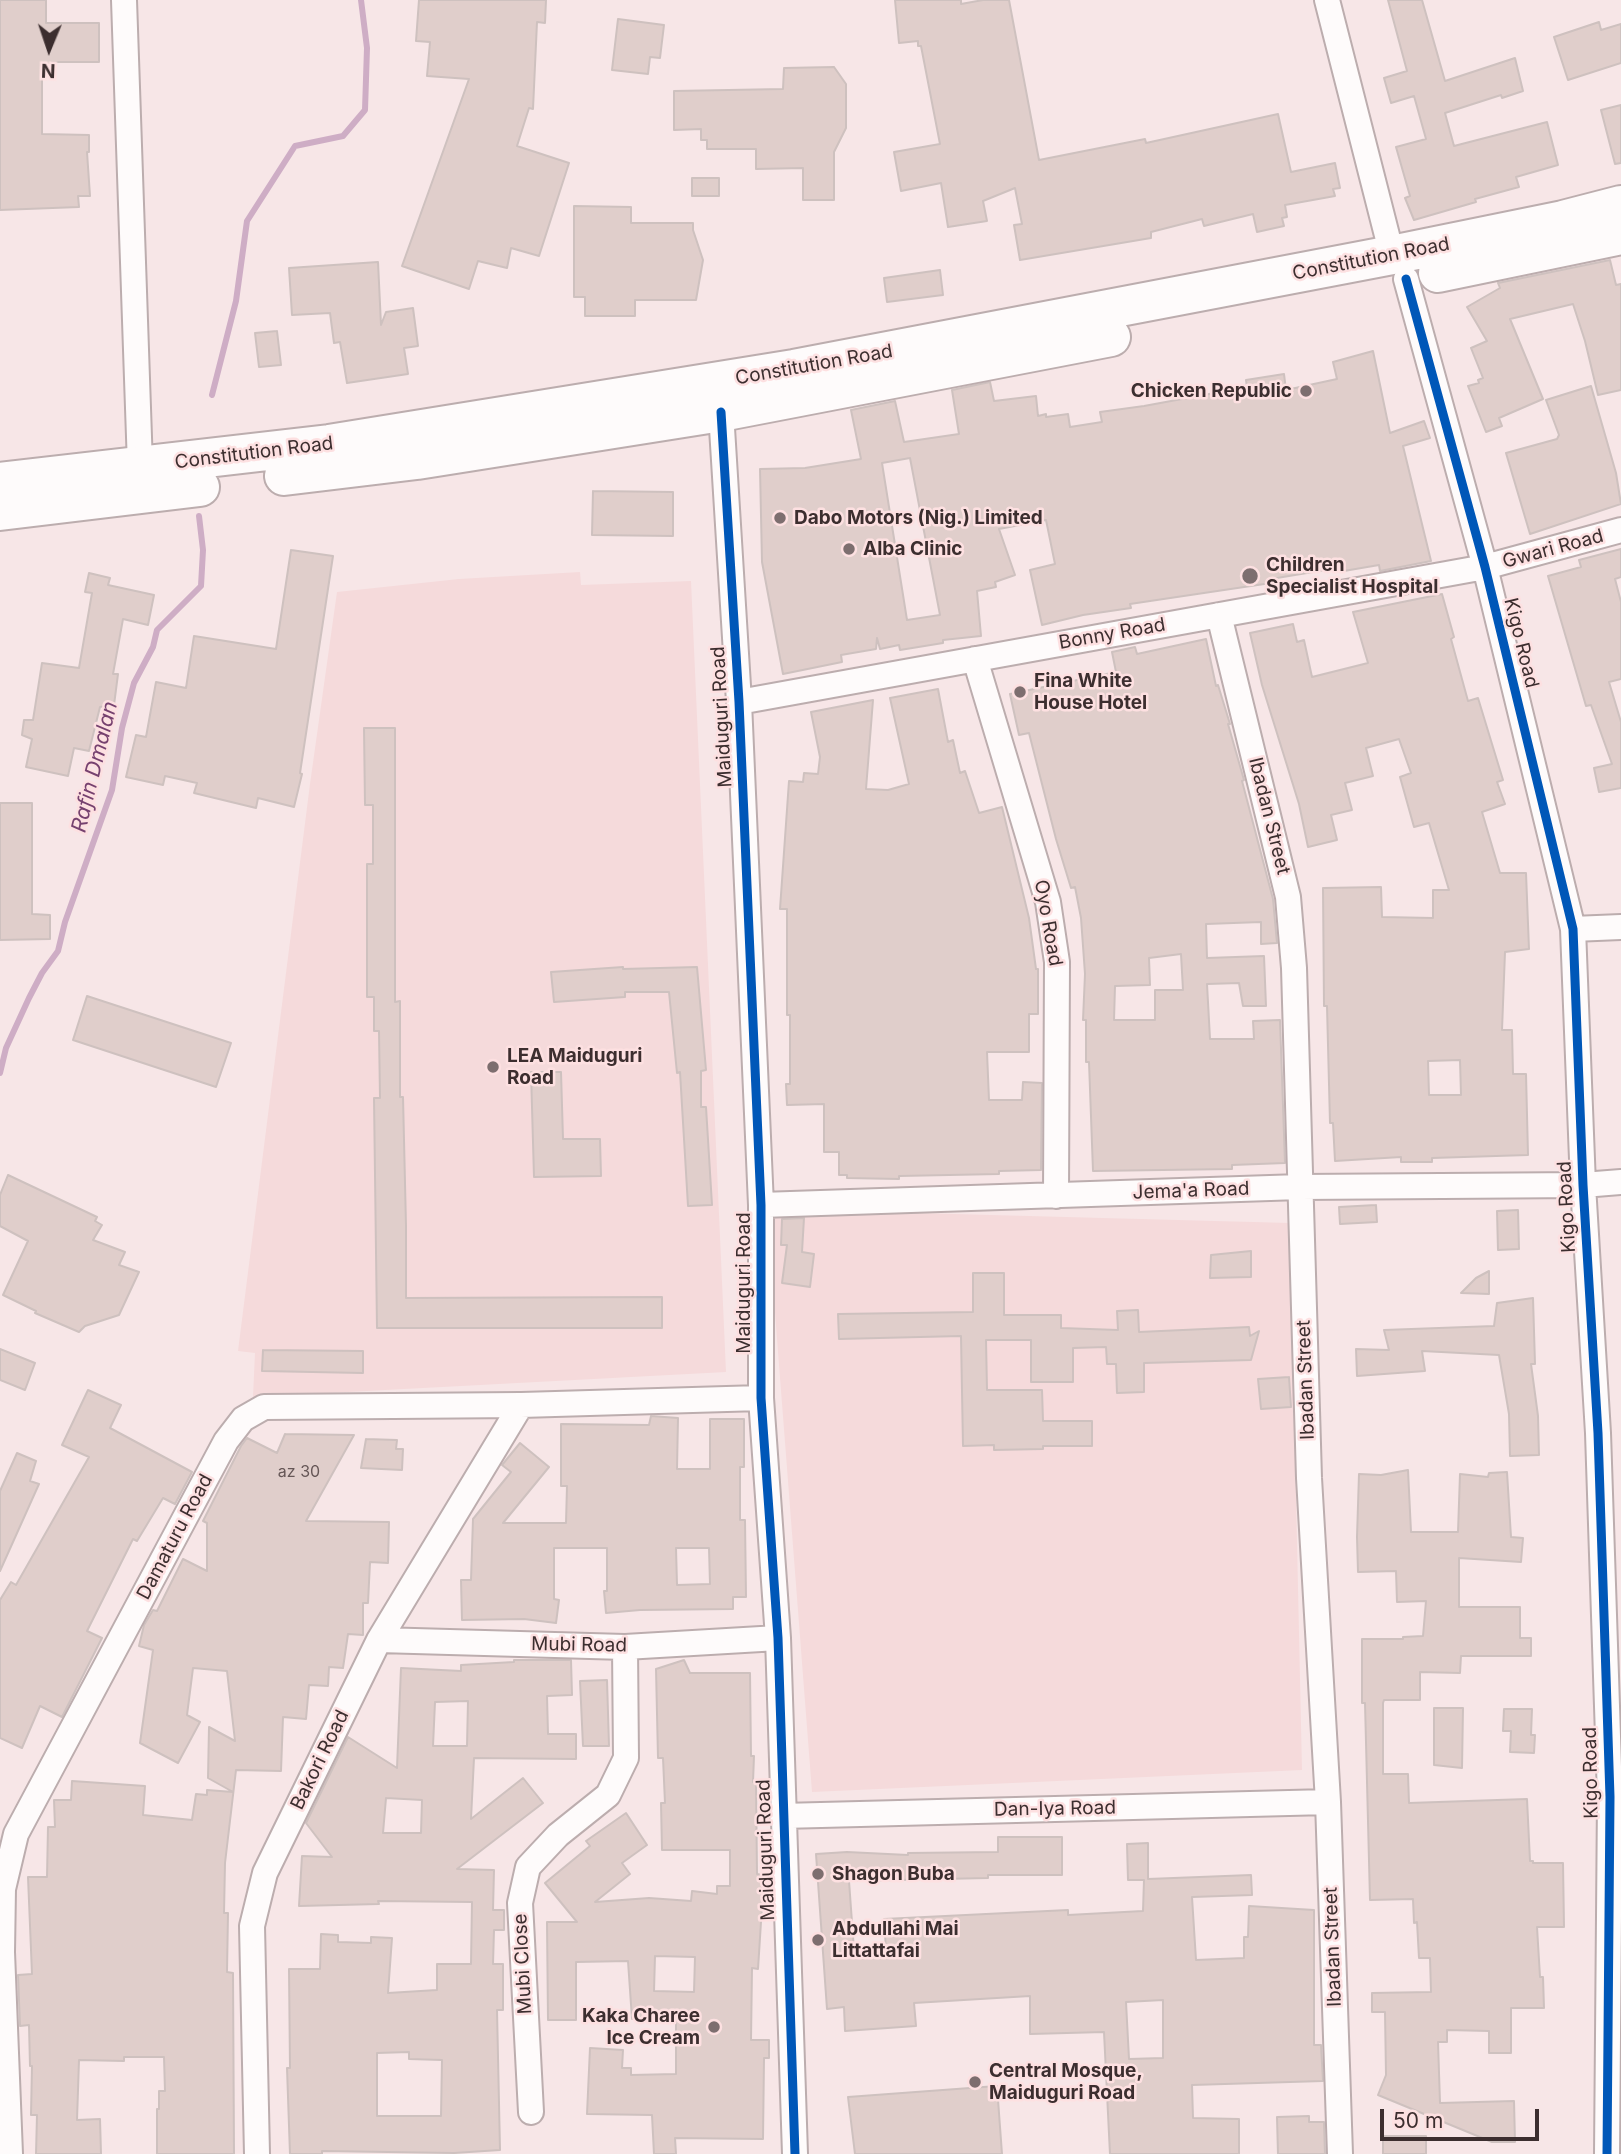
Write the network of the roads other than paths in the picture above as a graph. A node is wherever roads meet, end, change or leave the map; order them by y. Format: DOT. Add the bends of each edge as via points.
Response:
graph roads {
  1 [pos="124,0"];
  2 [pos="1327,0"];
  3 [pos="1621,205"];
  4 [pos="1621,235"];
  5 [pos="1399,267"];
  6 [pos="721,412"];
  7 [pos="140,466"];
  8 [pos="238,468"];
  9 [pos="188,475"];
  10 [pos="0,482"];
  11 [pos="0,512"];
  12 [pos="1621,530"];
  13 [pos="1485,567"];
  14 [pos="1219,615"];
  15 [pos="975,659"];
  16 [pos="739,702"];
  17 [pos="1621,927"];
  18 [pos="1573,929"];
  19 [pos="1621,1182"];
  20 [pos="1583,1185"];
  21 [pos="1300,1187"];
  22 [pos="1056,1196"];
  23 [pos="761,1205"];
  24 [pos="761,1398"];
  25 [pos="521,1405"];
  26 [pos="1609,1433"];
  27 [pos="778,1638"];
  28 [pos="379,1640"];
  29 [pos="625,1647"];
  30 [pos="1328,1802"];
  31 [pos="782,1816"];
  32 [pos="531,2112"];
  33 [pos="10,2154"];
  34 [pos="257,2154"];
  35 [pos="795,2154"];
  36 [pos="1340,2154"];
  37 [pos="1607,2154"];
  1 -- 7 [label="street"];
  2 -- 5 [label="street, Kigo Road"];
  3 -- 5 [label="main road, Constitution Road"];
  4 -- 5 [label="main road, Constitution Road"];
  5 -- 6 [label="main road, Constitution Road"];
  5 -- 8 [label="main road, Constitution Road" via="328,444"];
  5 -- 13 [label="street, Kigo Road"];
  6 -- 8 [label="main road, Constitution Road" via="417,460"];
  6 -- 16 [label="street, Maiduguri Road"];
  7 -- 9 [label="main road, Constitution Road"];
  7 -- 10 [label="main road, Constitution Road"];
  8 -- 9 [label="main road, Constitution Road"];
  9 -- 11 [label="main road, Constitution Road"];
  12 -- 13 [label="street, Gwari Road"];
  13 -- 14 [label="street, Bonny Road"];
  13 -- 18 [label="street, Kigo Road"];
  14 -- 15 [label="street, Bonny Road"];
  14 -- 21 [label="street, Ibadan Street" via="1289,897"];
  15 -- 16 [label="street, Bonny Road"];
  15 -- 22 [label="street, Oyo Road" via="1048,902 1057,962"];
  16 -- 23 [label="street, Maiduguri Road"];
  17 -- 18 [label="street"];
  18 -- 20 [label="street, Kigo Road"];
  19 -- 20 [label="street, Jema'a Road"];
  20 -- 21 [label="street, Jema'a Road"];
  20 -- 26 [label="street, Kigo Road"];
  21 -- 22 [label="street, Jema'a Road"];
  21 -- 30 [label="street, Ibadan Street" via="1309,1478"];
  22 -- 23 [label="street, Jema'a Road"];
  23 -- 24 [label="street, Maiduguri Road"];
  24 -- 25 [label="street, Damaturu Road"];
  24 -- 27 [label="street, Maiduguri Road"];
  25 -- 28 [label="street, Bakori Road"];
  25 -- 33 [label="street, Damaturu Road" via="264,1407 243,1419 226,1441 16,1834 3,1889"];
  26 -- 37 [label="street, Kigo Road"];
  27 -- 29 [label="street, Mubi Road"];
  27 -- 31 [label="street, Maiduguri Road"];
  28 -- 29 [label="street, Mubi Road"];
  28 -- 34 [label="street, Bakori Road" via="265,1873 252,1926"];
  29 -- 32 [label="street, Mubi Close" via="626,1758 608,1795 558,1835 528,1867 520,1903"];
  30 -- 31 [label="street, Dan-Iya Road"];
  30 -- 36 [label="street, Ibadan Street"];
  31 -- 35 [label="street, Maiduguri Road"];
}
